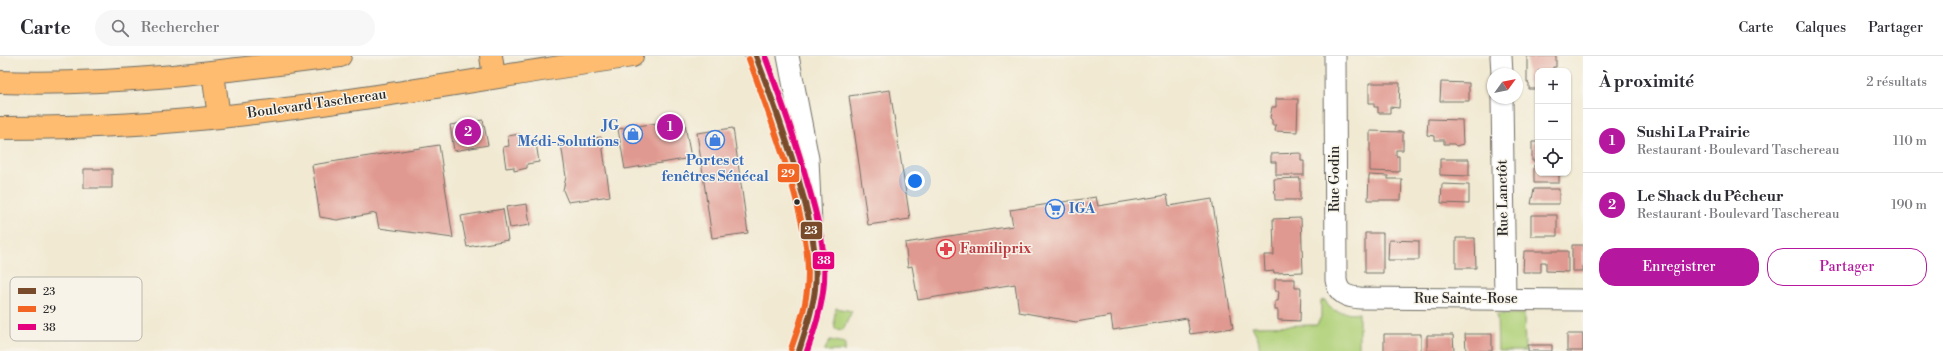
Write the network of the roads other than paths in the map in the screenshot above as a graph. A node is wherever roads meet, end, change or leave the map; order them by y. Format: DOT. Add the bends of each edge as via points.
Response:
graph roads {
  1 [pos="340,56"];
  2 [pos="490,56"];
  3 [pos="632,56"];
  4 [pos="756,56"];
  5 [pos="788,56"];
  6 [pos="1335,56"];
  7 [pos="1501,56"];
  8 [pos="1502,68"];
  9 [pos="213,73"];
  10 [pos="494,77"];
  11 [pos="0,82"];
  12 [pos="1502,104"];
  13 [pos="219,117"];
  14 [pos="0,128"];
  15 [pos="811,224"];
  16 [pos="1349,296"];
  17 [pos="1505,299"];
  18 [pos="1583,300"];
  19 [pos="799,351"];
  1 -- 9 [label="main road"];
  2 -- 10 [label="main road"];
  3 -- 10 [label="main road, Boulevard Taschereau"];
  4 -- 15 [label="street" via="787,138"];
  5 -- 15 [label="street" via="808,159"];
  6 -- 16 [label="street, Rue Godin" via="1336,280 1339,290"];
  7 -- 8 [label="street"];
  9 -- 11 [label="main road" via="103,81"];
  9 -- 13 [label="main road"];
  10 -- 13 [label="main road, Boulevard Taschereau"];
  12 -- 17 [label="street, Rue Lanctôt"];
  13 -- 14 [label="main road, Boulevard Taschereau" via="159,123"];
  15 -- 19 [label="street" via="816,269 815,291"];
  16 -- 17 [label="street, Rue Sainte-Rose"];
  17 -- 18 [label="street, Rue Sainte-Rose"];
}
